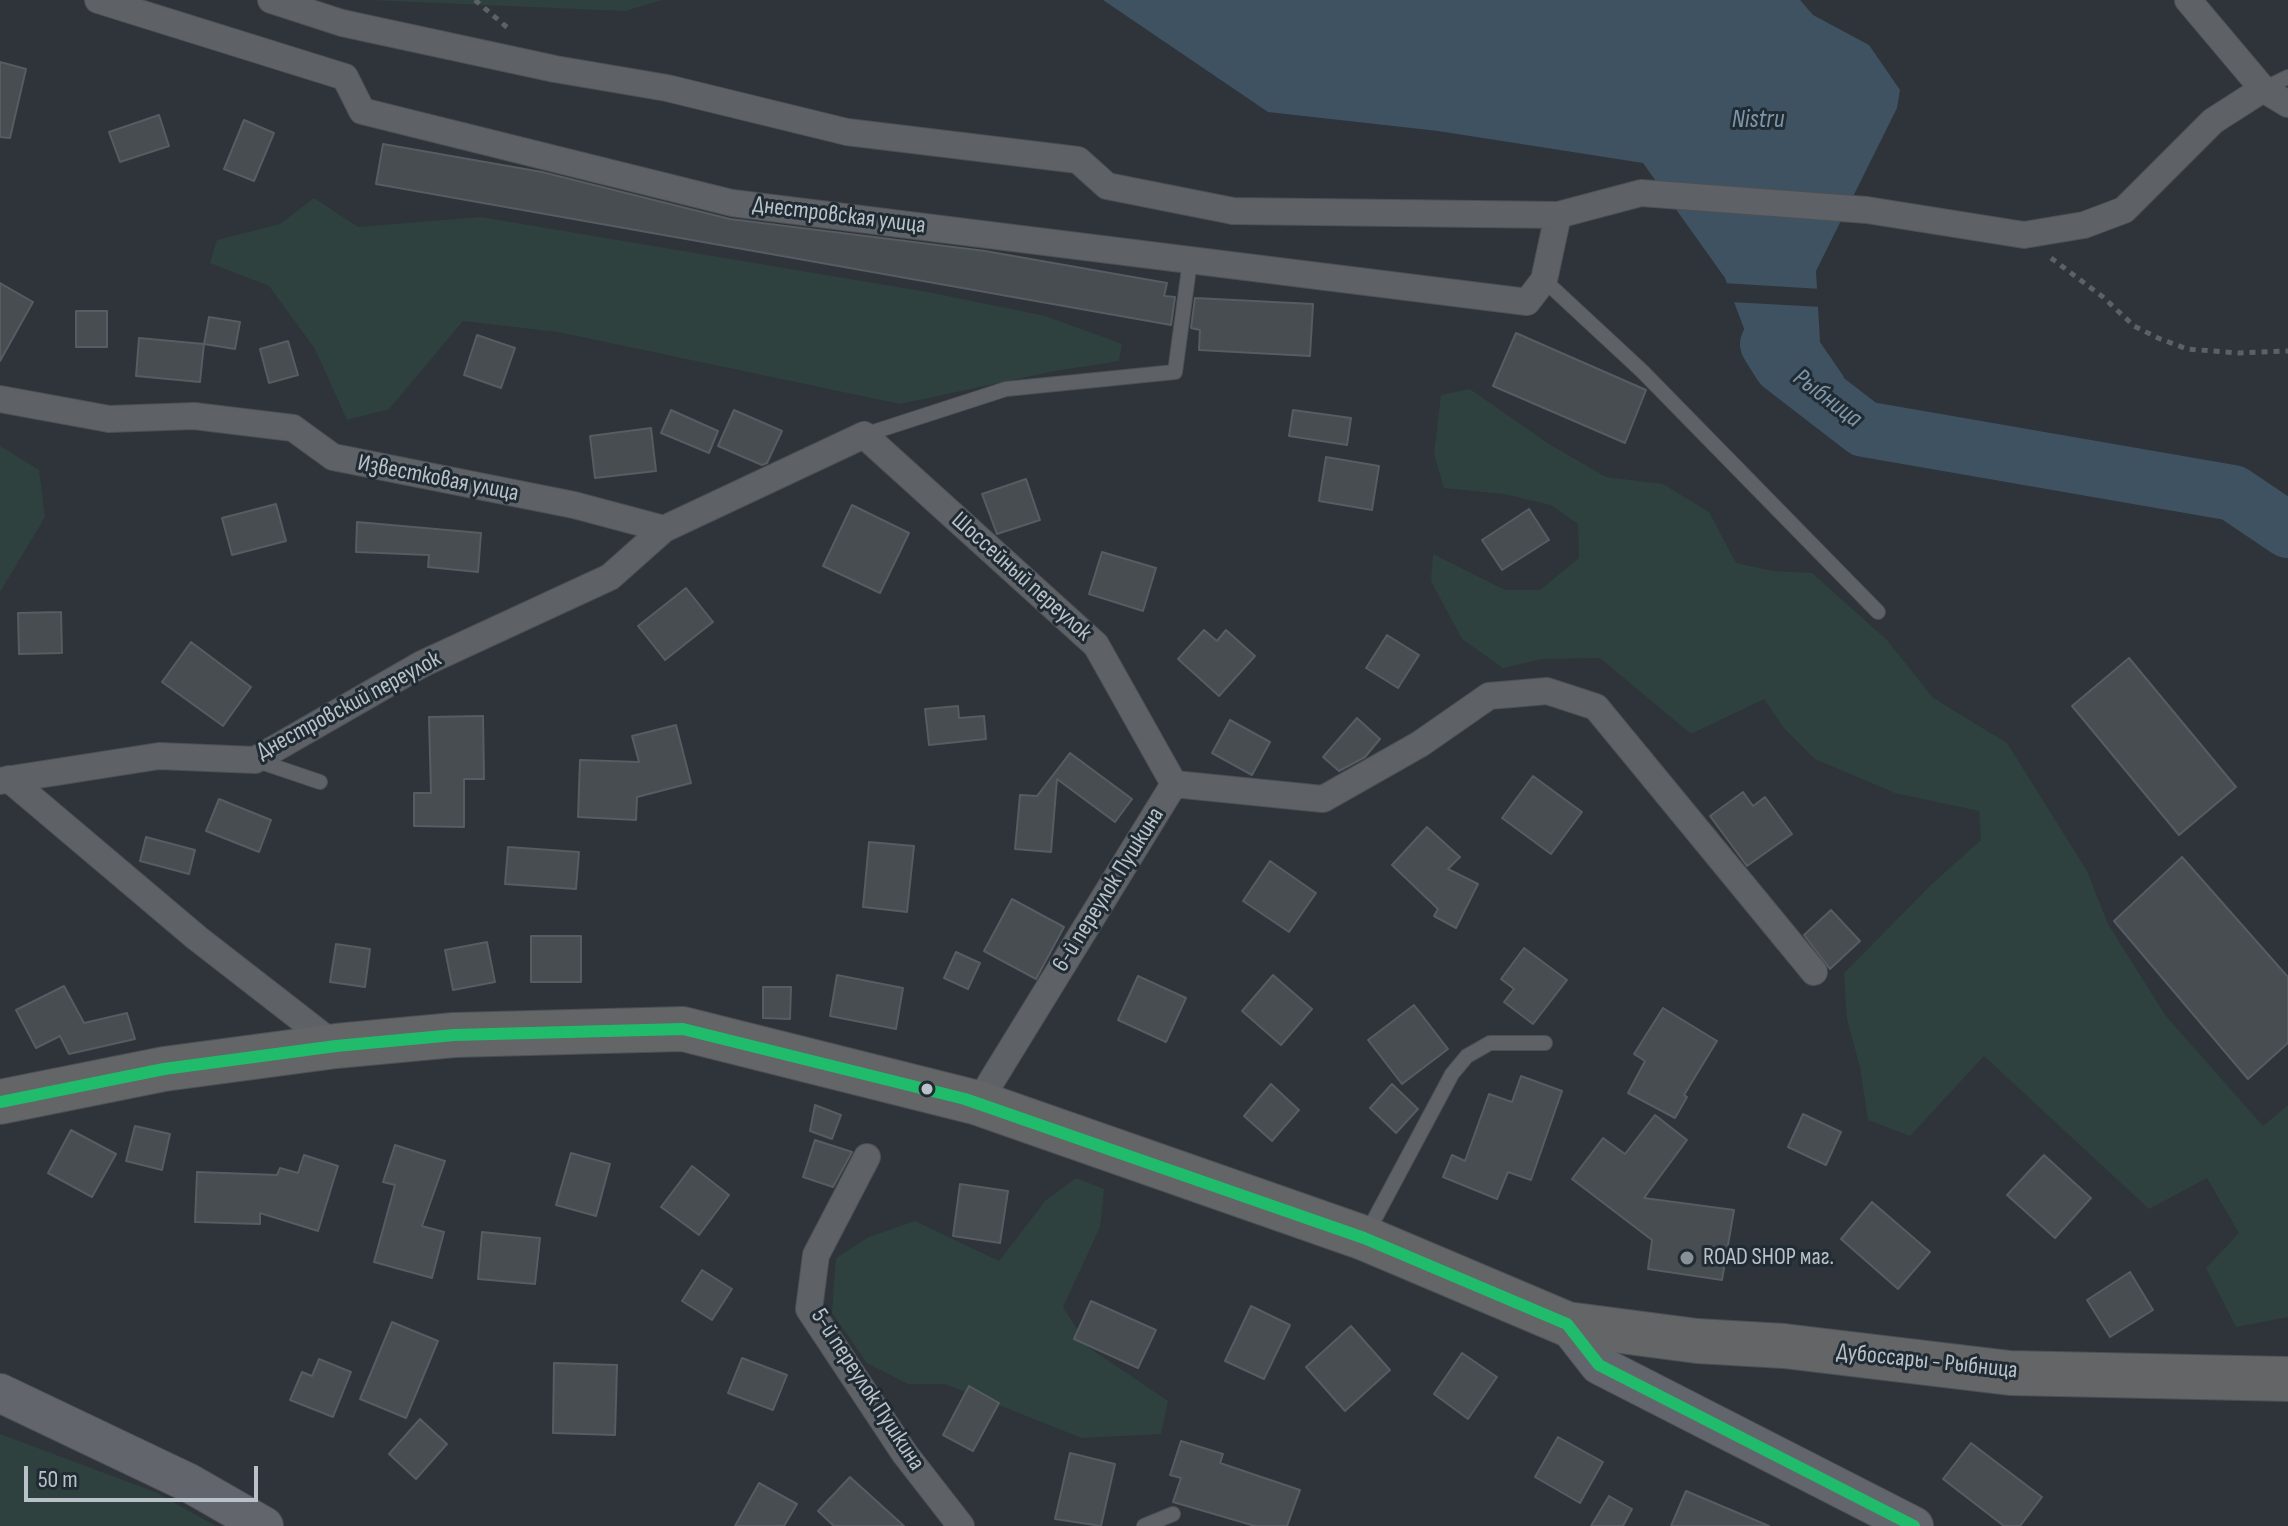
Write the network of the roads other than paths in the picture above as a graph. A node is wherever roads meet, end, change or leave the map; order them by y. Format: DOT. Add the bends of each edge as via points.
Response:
graph roads {
  1 [pos="98,0"];
  2 [pos="271,0"];
  3 [pos="2188,0"];
  4 [pos="2288,77"];
  5 [pos="2263,89"];
  6 [pos="2288,104"];
  7 [pos="1558,215"];
  8 [pos="1190,261"];
  9 [pos="1544,280"];
  10 [pos="0,399"];
  11 [pos="864,435"];
  12 [pos="664,529"];
  13 [pos="1878,612"];
  14 [pos="255,760"];
  15 [pos="5,780"];
  16 [pos="320,782"];
  17 [pos="1174,784"];
  18 [pos="1814,972"];
  19 [pos="1545,1043"];
  20 [pos="336,1046"];
  21 [pos="0,1102"];
  22 [pos="978,1103"];
  23 [pos="867,1157"];
  24 [pos="1364,1238"];
  25 [pos="1567,1324"];
  26 [pos="2288,1379"];
  27 [pos="0,1393"];
  28 [pos="1173,1514"];
  29 [pos="264,1526"];
  30 [pos="961,1526"];
  31 [pos="1144,1526"];
  32 [pos="1914,1526"];
  1 -- 8 [label="street, Днестровская улица" via="345,77 362,111 732,203"];
  2 -- 7 [label="street" via="342,23 667,88 847,132 1078,160 1107,186 1233,211"];
  3 -- 5 [label="street"];
  4 -- 5 [label="lane"];
  5 -- 6 [label="street"];
  5 -- 7 [label="street" via="2213,121 2124,210 2084,225 2024,235 1867,210 1641,193"];
  7 -- 9 [label="street"];
  8 -- 9 [label="street, Днестровская улица" via="1527,302"];
  8 -- 11 [label="lane" via="1175,372 1006,389"];
  9 -- 13 [label="lane" via="1642,371"];
  10 -- 12 [label="street, Известковая улица" via="109,419 194,416 293,428 333,457 574,505"];
  11 -- 12 [label="street"];
  11 -- 17 [label="street, Шоссейный переулок" via="1096,645"];
  12 -- 14 [label="street, Днестровский переулок" via="610,577 422,664"];
  14 -- 15 [label="street, Днестровский переулок" via="159,756"];
  14 -- 16 [label="lane"];
  15 -- 20 [label="street"];
  17 -- 18 [label="street, 6-й переулок Пушкина" via="1323,799 1420,744 1489,696 1547,691 1596,707"];
  17 -- 22 [label="street, 6-й переулок Пушкина"];
  19 -- 24 [label="lane" via="1490,1043 1467,1056 1452,1074"];
  20 -- 21 [label="highway, Дубоссары - Рыбница" via="164,1069"];
  20 -- 22 [label="highway, Дубоссары - Рыбница" via="454,1035 683,1029"];
  22 -- 24 [label="highway, Дубоссары - Рыбница"];
  23 -- 30 [label="street, 5-й переулок Пушкина" via="816,1255 809,1309 905,1454"];
  24 -- 25 [label="highway, Дубоссары - Рыбница"];
  25 -- 26 [label="highway, Дубоссары - Рыбница" via="2010,1373"];
  25 -- 32 [label="street" via="1599,1365"];
  27 -- 29 [label="street" via="189,1483"];
  28 -- 31 [label="lane"];
}
